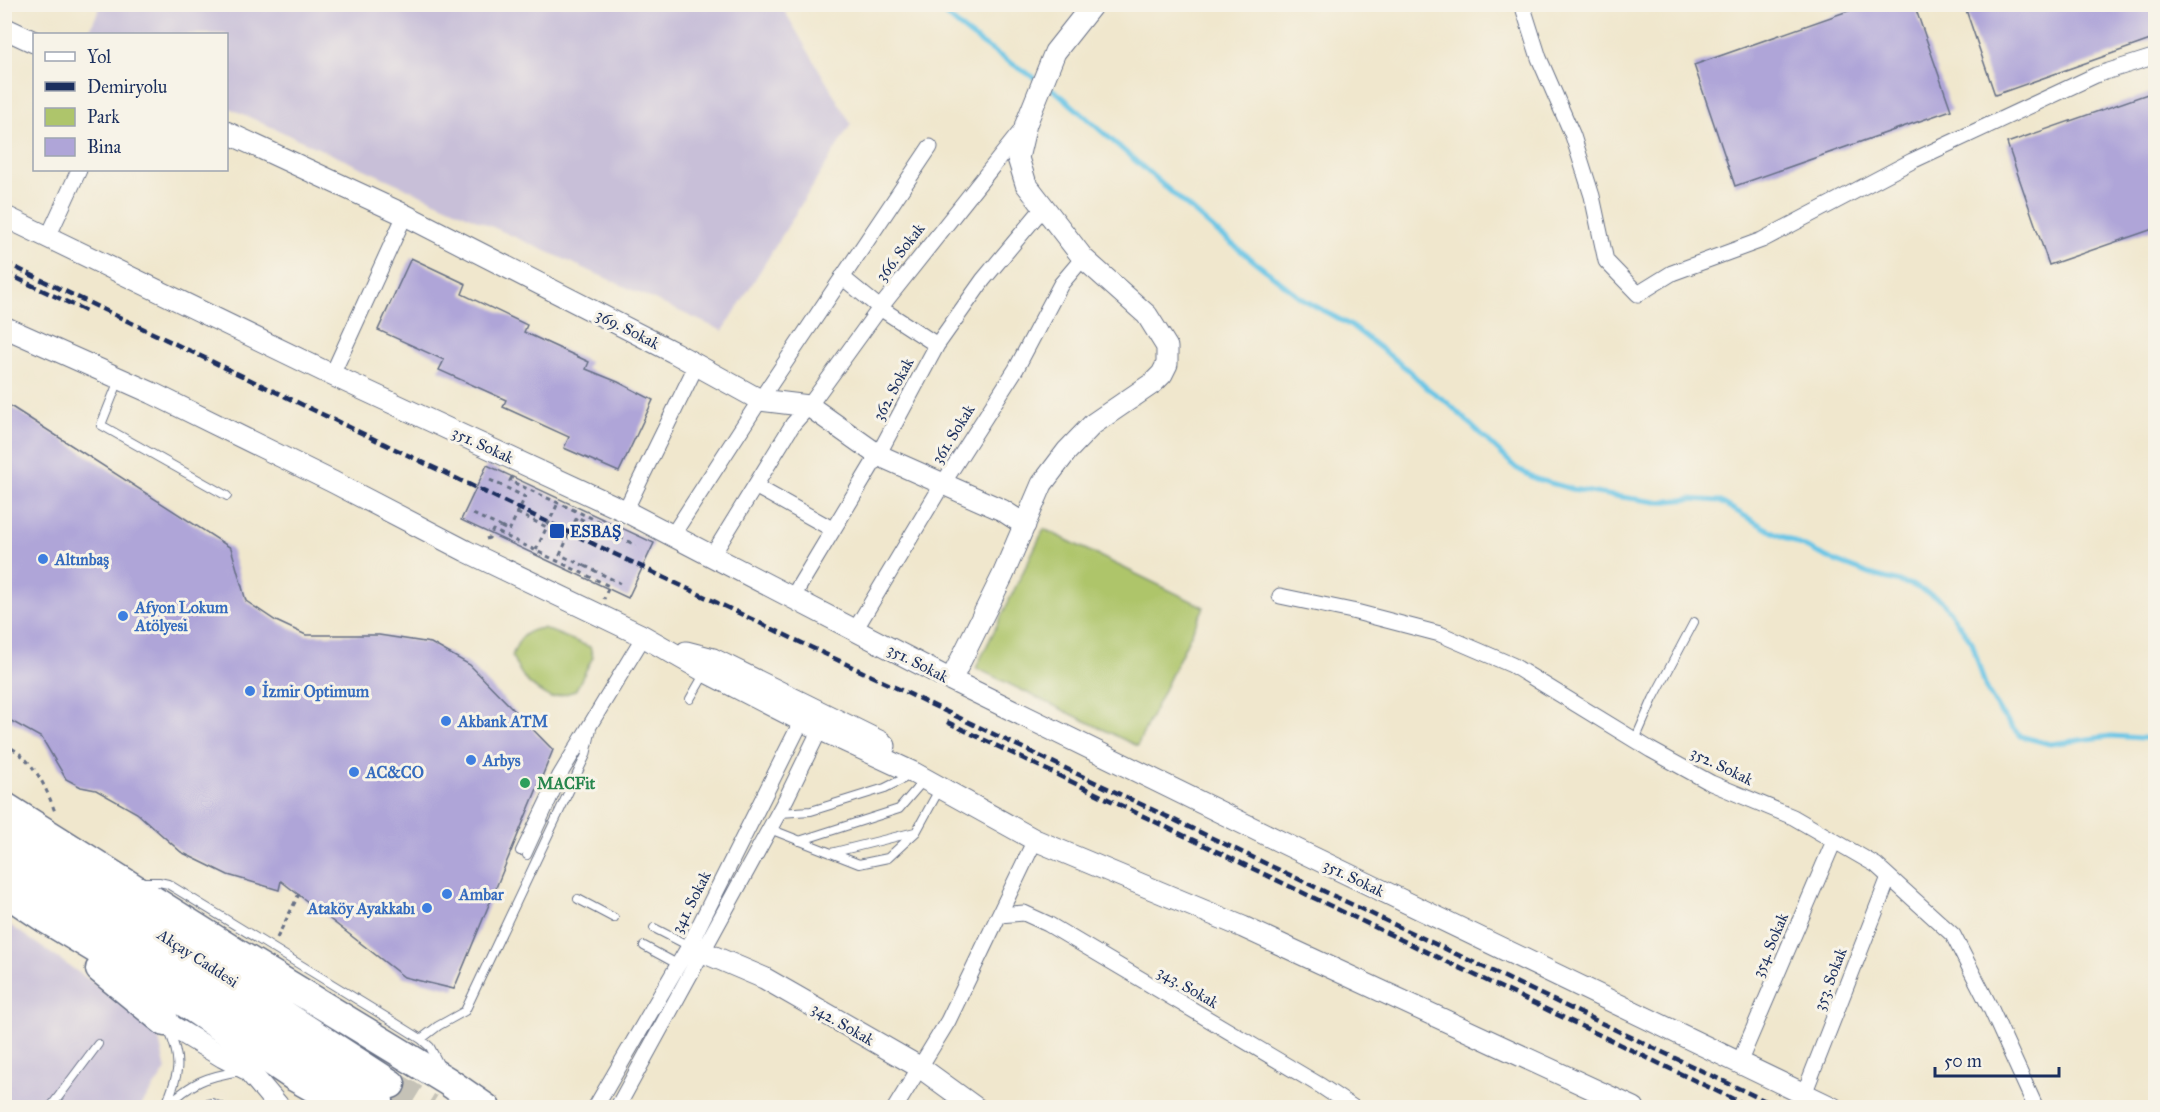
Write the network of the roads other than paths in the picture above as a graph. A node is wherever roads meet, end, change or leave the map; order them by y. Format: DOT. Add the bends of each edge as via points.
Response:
graph roads {
  1 [pos="1522,4"];
  2 [pos="1086,7"];
  3 [pos="4,28"];
  4 [pos="33,42"];
  5 [pos="2156,56"];
  6 [pos="1026,124"];
  7 [pos="228,133"];
  8 [pos="930,147"];
  9 [pos="79,171"];
  10 [pos="1043,208"];
  11 [pos="4,216"];
  12 [pos="405,216"];
  13 [pos="48,237"];
  14 [pos="1083,258"];
  15 [pos="842,277"];
  16 [pos="880,308"];
  17 [pos="4,327"];
  18 [pos="937,345"];
  19 [pos="696,366"];
  20 [pos="332,375"];
  21 [pos="120,379"];
  22 [pos="760,400"];
  23 [pos="809,406"];
  24 [pos="879,455"];
  25 [pos="942,485"];
  26 [pos="755,486"];
  27 [pos="227,496"];
  28 [pos="625,511"];
  29 [pos="1024,525"];
  30 [pos="832,529"];
  31 [pos="672,536"];
  32 [pos="712,556"];
  33 [pos="1280,596"];
  34 [pos="792,598"];
  35 [pos="1694,622"];
  36 [pos="855,630"];
  37 [pos="649,640"];
  38 [pos="705,672"];
  39 [pos="951,680"];
  40 [pos="690,699"];
  41 [pos="815,718"];
  42 [pos="591,722"];
  43 [pos="1635,740"];
  44 [pos="926,780"];
  45 [pos="4,806"];
  46 [pos="778,813"];
  47 [pos="770,829"];
  48 [pos="916,832"];
  49 [pos="4,833"];
  50 [pos="1035,840"];
  51 [pos="799,841"];
  52 [pos="1834,841"];
  53 [pos="523,853"];
  54 [pos="829,853"];
  55 [pos="4,864"];
  56 [pos="1889,877"];
  57 [pos="129,884"];
  58 [pos="4,891"];
  59 [pos="578,899"];
  60 [pos="999,915"];
  61 [pos="614,918"];
  62 [pos="46,919"];
  63 [pos="654,928"];
  64 [pos="644,946"];
  65 [pos="696,949"];
  66 [pos="678,965"];
  67 [pos="165,1022"];
  68 [pos="421,1039"];
  69 [pos="98,1044"];
  70 [pos="254,1062"];
  71 [pos="1739,1063"];
  72 [pos="921,1068"];
  73 [pos="293,1076"];
  74 [pos="447,1081"];
  75 [pos="1804,1094"];
  76 [pos="50,1107"];
  77 [pos="165,1107"];
  78 [pos="188,1107"];
  79 [pos="224,1107"];
  80 [pos="280,1107"];
  81 [pos="312,1107"];
  82 [pos="349,1107"];
  83 [pos="486,1107"];
  84 [pos="595,1107"];
  85 [pos="617,1107"];
  86 [pos="895,1107"];
  87 [pos="976,1107"];
  88 [pos="1354,1107"];
  89 [pos="1635,1107"];
  90 [pos="1833,1107"];
  91 [pos="2036,1107"];
  1 -- 5 [label="street" via="1539,58 1573,136 1592,196 1606,261 1638,294 1672,273 1762,240 1912,161 2085,80"];
  2 -- 6 [label="street" via="1055,52"];
  3 -- 4 [label="street"];
  6 -- 10 [label="street" via="1018,158 1026,184"];
  6 -- 16 [label="street, 366. Sokak"];
  7 -- 12 [label="street, 369. Sokak"];
  8 -- 15 [label="street"];
  9 -- 13 [label="street"];
  10 -- 14 [label="street"];
  10 -- 18 [label="street, 362. Sokak" via="983,280"];
  11 -- 13 [label="street, 351. Sokak"];
  12 -- 19 [label="street, 369. Sokak"];
  12 -- 20 [label="street"];
  13 -- 20 [label="street, 351. Sokak"];
  14 -- 25 [label="street, 361. Sokak" via="1061,284 1016,369"];
  14 -- 29 [label="street" via="1147,315 1167,347 1167,364 1153,383 1093,424 1067,451 1042,484"];
  15 -- 16 [label="street"];
  15 -- 22 [label="street"];
  16 -- 18 [label="street"];
  16 -- 23 [label="street, 366. Sokak"];
  17 -- 21 [label="street"];
  18 -- 24 [label="street, 362. Sokak"];
  19 -- 22 [label="street, 369. Sokak"];
  19 -- 28 [label="street"];
  20 -- 28 [label="street, 351. Sokak"];
  21 -- 27 [label="lane" via="101,425"];
  21 -- 37 [label="street"];
  22 -- 23 [label="street, 369. Sokak"];
  22 -- 31 [label="street"];
  23 -- 24 [label="street, 369. Sokak"];
  23 -- 26 [label="street, 366. Sokak" via="793,424"];
  24 -- 25 [label="street, 369. Sokak"];
  24 -- 30 [label="street, 362. Sokak"];
  25 -- 29 [label="street, 369. Sokak" via="1002,510"];
  25 -- 36 [label="street, 361. Sokak"];
  26 -- 30 [label="street"];
  26 -- 32 [label="street, 366. Sokak"];
  28 -- 31 [label="street, 351. Sokak"];
  29 -- 39 [label="street"];
  30 -- 34 [label="street, 362. Sokak"];
  31 -- 32 [label="street, 351. Sokak"];
  32 -- 34 [label="street, 351. Sokak"];
  33 -- 43 [label="street, 352. Sokak" via="1440,634 1512,664"];
  34 -- 36 [label="street, 351. Sokak"];
  35 -- 43 [label="lane"];
  36 -- 39 [label="street, 351. Sokak"];
  37 -- 38 [label="street"];
  37 -- 41 [label="street" via="713,659"];
  37 -- 42 [label="lane"];
  38 -- 40 [label="lane"];
  38 -- 41 [label="street"];
  39 -- 71 [label="street, 351. Sokak"];
  41 -- 44 [label="street"];
  41 -- 46 [label="street, 341. Sokak"];
  41 -- 65 [label="street, 341. Sokak"];
  42 -- 53 [label="lane" via="557,774"];
  42 -- 68 [label="lane" via="586,755 465,1011"];
  43 -- 52 [label="street, 352. Sokak" via="1711,783 1793,817"];
  44 -- 46 [label="lane" via="811,811"];
  44 -- 48 [label="lane"];
  44 -- 50 [label="street"];
  44 -- 51 [label="lane" via="898,809"];
  45 -- 57 [label="highway"];
  46 -- 47 [label="street, 341. Sokak"];
  47 -- 51 [label="lane"];
  47 -- 65 [label="street, 341. Sokak"];
  48 -- 54 [label="lane"];
  48 -- 54 [label="lane" via="888,858 859,864"];
  49 -- 55 [label="highway, Akçay Caddesi" via="385,1092"];
  50 -- 60 [label="street"];
  50 -- 89 [label="street" via="1242,927"];
  51 -- 54 [label="lane"];
  52 -- 56 [label="street, 352. Sokak"];
  52 -- 71 [label="street, 354. Sokak"];
  56 -- 75 [label="street, 353. Sokak"];
  56 -- 91 [label="street, 352. Sokak" via="1953,935"];
  57 -- 68 [label="lane" via="168,884"];
  57 -- 74 [label="highway"];
  58 -- 62 [label="highway"];
  59 -- 61 [label="lane"];
  60 -- 72 [label="street"];
  60 -- 88 [label="street, 343. Sokak" via="1024,913 1048,924"];
  62 -- 67 [label="highway"];
  62 -- 70 [label="highway" via="182,1001"];
  63 -- 65 [label="lane"];
  64 -- 66 [label="lane"];
  65 -- 66 [label="street, 341. Sokak"];
  65 -- 72 [label="street, 342. Sokak" via="764,978"];
  65 -- 85 [label="street, 341. Sokak"];
  66 -- 84 [label="street, 341. Sokak"];
  67 -- 70 [label="street" via="223,1057"];
  67 -- 77 [label="lane" via="177,1050 177,1078"];
  68 -- 74 [label="lane" via="430,1047"];
  69 -- 76 [label="lane"];
  70 -- 73 [label="highway"];
  70 -- 77 [label="lane" via="187,1087"];
  70 -- 80 [label="street"];
  71 -- 75 [label="street, 351. Sokak"];
  72 -- 86 [label="street"];
  72 -- 87 [label="street, 342. Sokak"];
  73 -- 81 [label="highway"];
  73 -- 82 [label="highway"];
  74 -- 83 [label="highway"];
  75 -- 90 [label="street, 351. Sokak"];
  78 -- 79 [label="lane" via="212,1103"];
}
